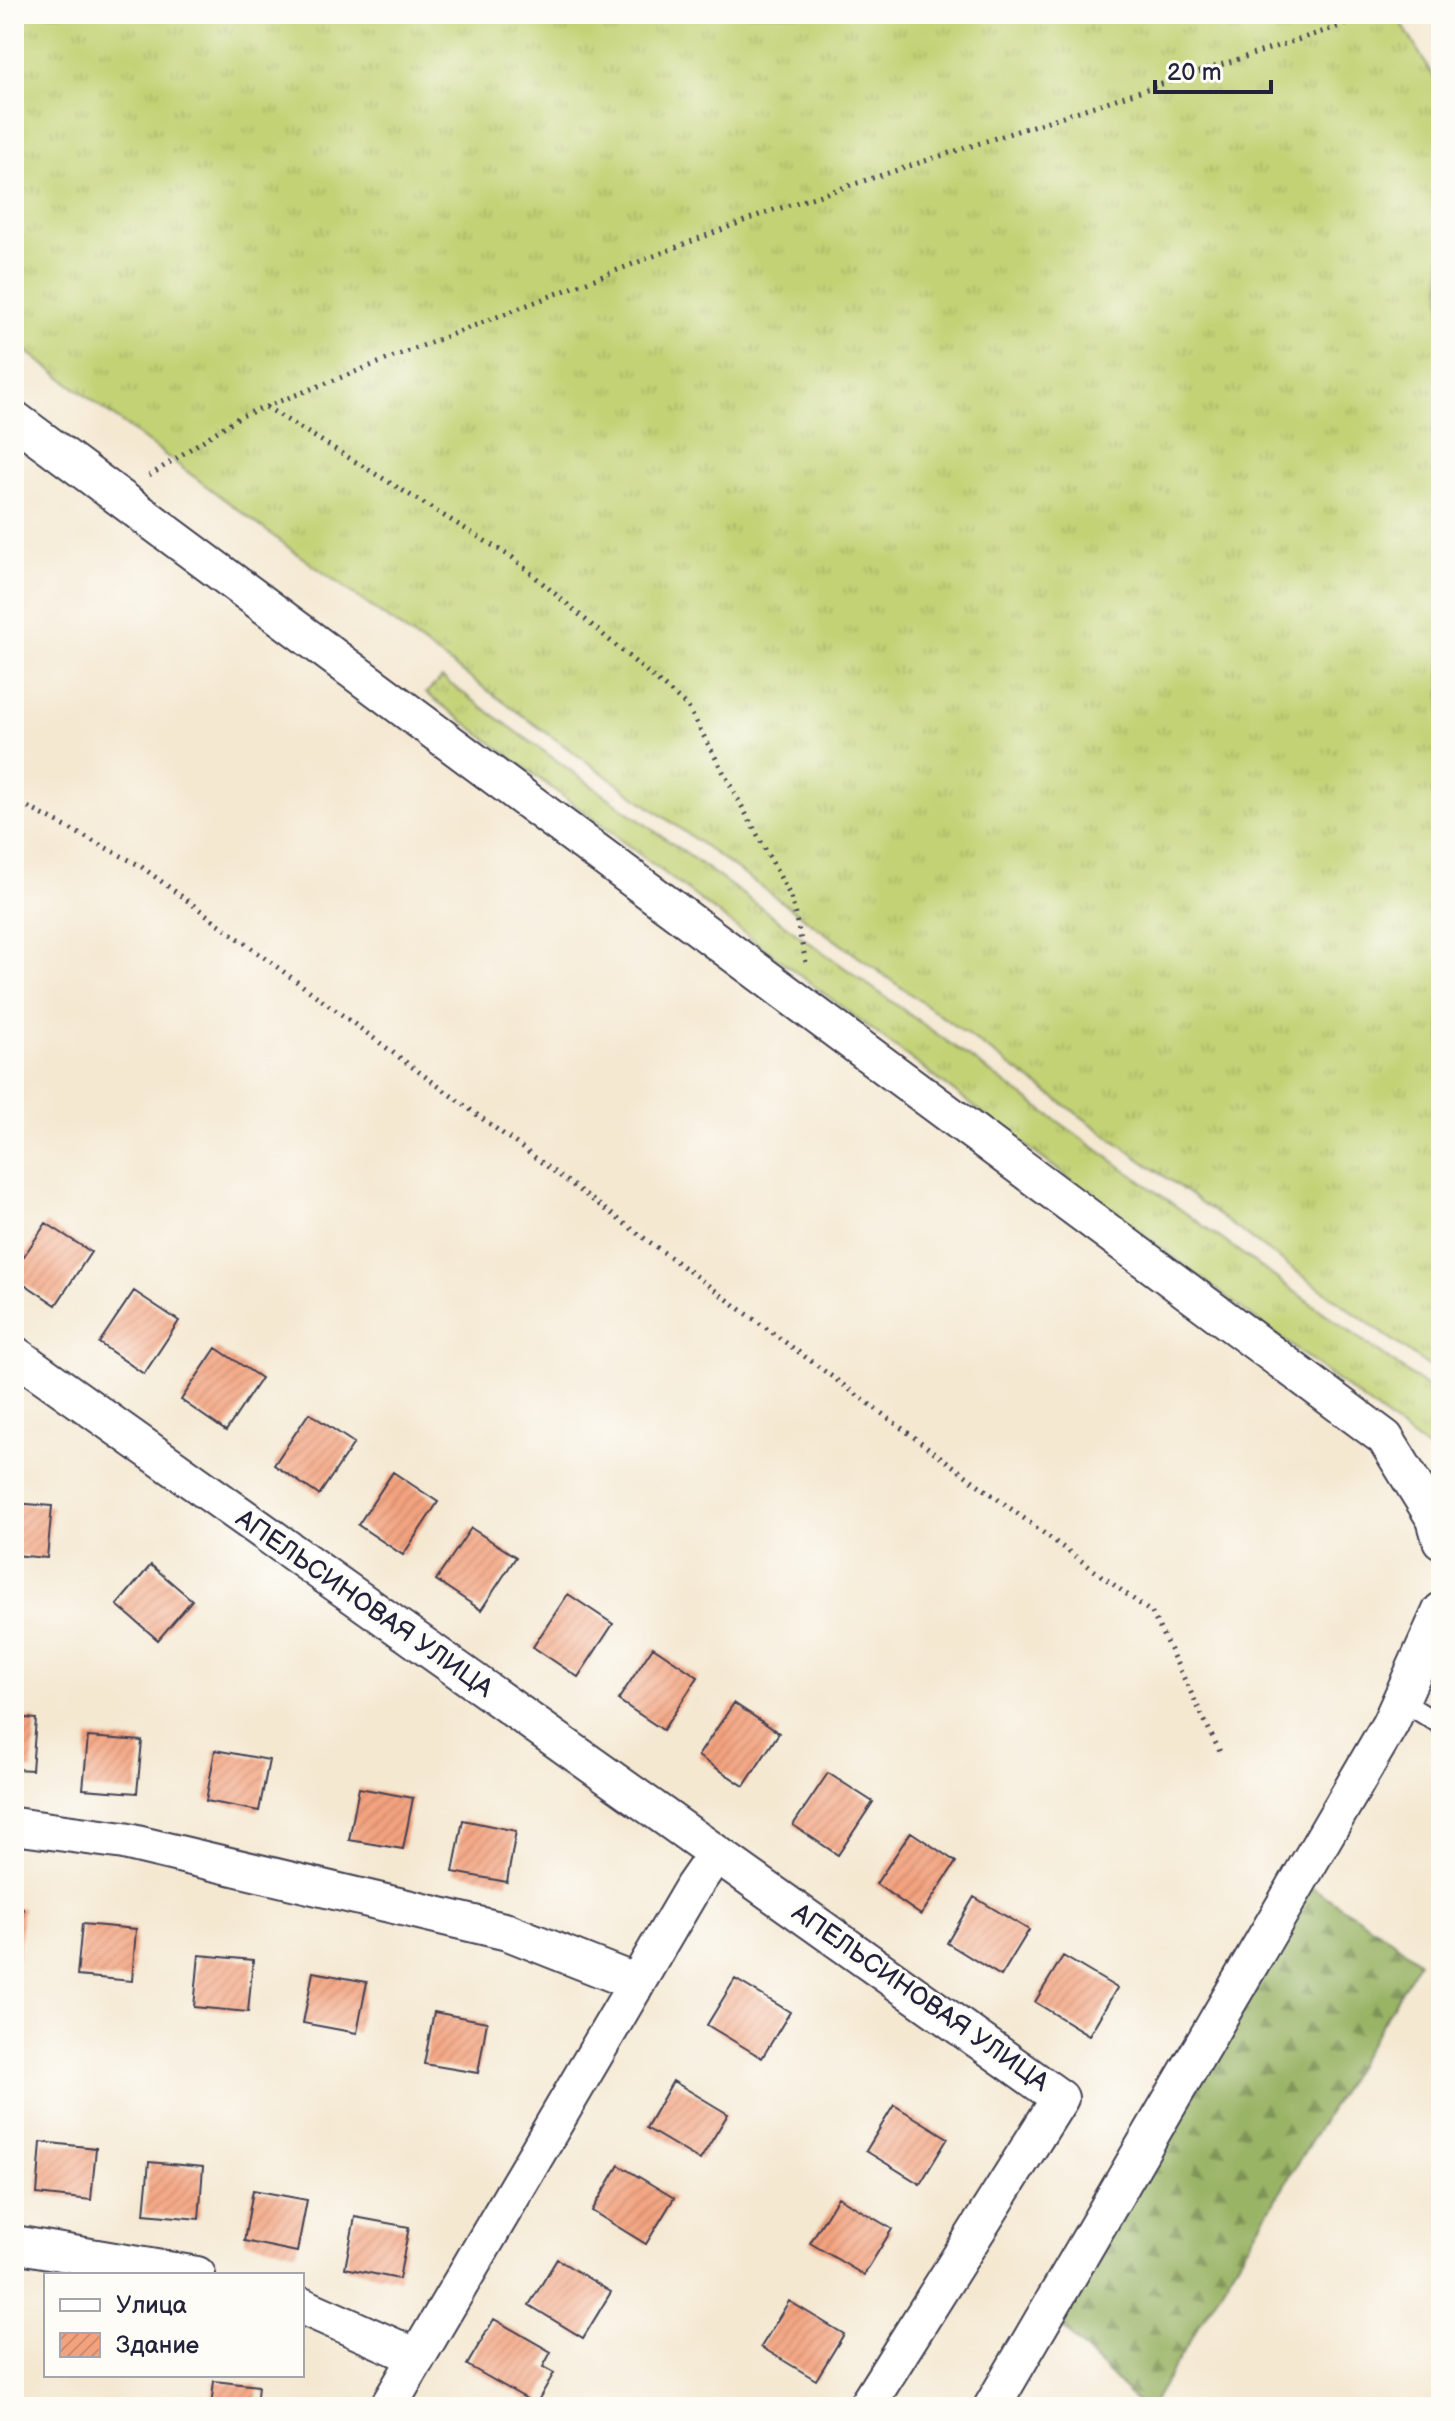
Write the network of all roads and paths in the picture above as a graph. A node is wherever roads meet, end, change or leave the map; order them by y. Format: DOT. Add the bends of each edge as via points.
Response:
graph roads {
  1 [pos="1377,14"];
  2 [pos="265,407"];
  3 [pos="14,419"];
  4 [pos="118,497"];
  5 [pos="14,800"];
  6 [pos="781,990"];
  7 [pos="14,1354"];
  8 [pos="1441,1540"];
  9 [pos="1441,1611"];
  10 [pos="1400,1700"];
  11 [pos="1441,1725"];
  12 [pos="1221,1754"];
  13 [pos="14,1826"];
  14 [pos="716,1854"];
  15 [pos="637,1983"];
  16 [pos="14,2244"];
  17 [pos="185,2273"];
  18 [pos="304,2307"];
  19 [pos="417,2357"];
  20 [pos="388,2407"];
  21 [pos="866,2407"];
  22 [pos="992,2407"];
  1 -- 2 [label="path" via="762,214"];
  2 -- 4 [label="path" via="239,417"];
  2 -- 6 [label="path" via="513,558 688,707 791,897 807,965"];
  3 -- 4 [label="street"];
  4 -- 6 [label="street"];
  5 -- 12 [label="path" via="139,865 1152,1613"];
  6 -- 8 [label="street" via="1385,1438 1435,1519"];
  7 -- 14 [label="street, АПЕЛЬСИНОВАЯ УЛИЦА"];
  9 -- 10 [label="street"];
  10 -- 11 [label="lane"];
  10 -- 22 [label="street"];
  13 -- 15 [label="street" via="124,1841 508,1932"];
  14 -- 15 [label="street"];
  14 -- 21 [label="street, АПЕЛЬСИНОВАЯ УЛИЦА" via="1060,2098"];
  15 -- 19 [label="street"];
  16 -- 17 [label="street"];
  18 -- 19 [label="street"];
  19 -- 20 [label="street"];
}
